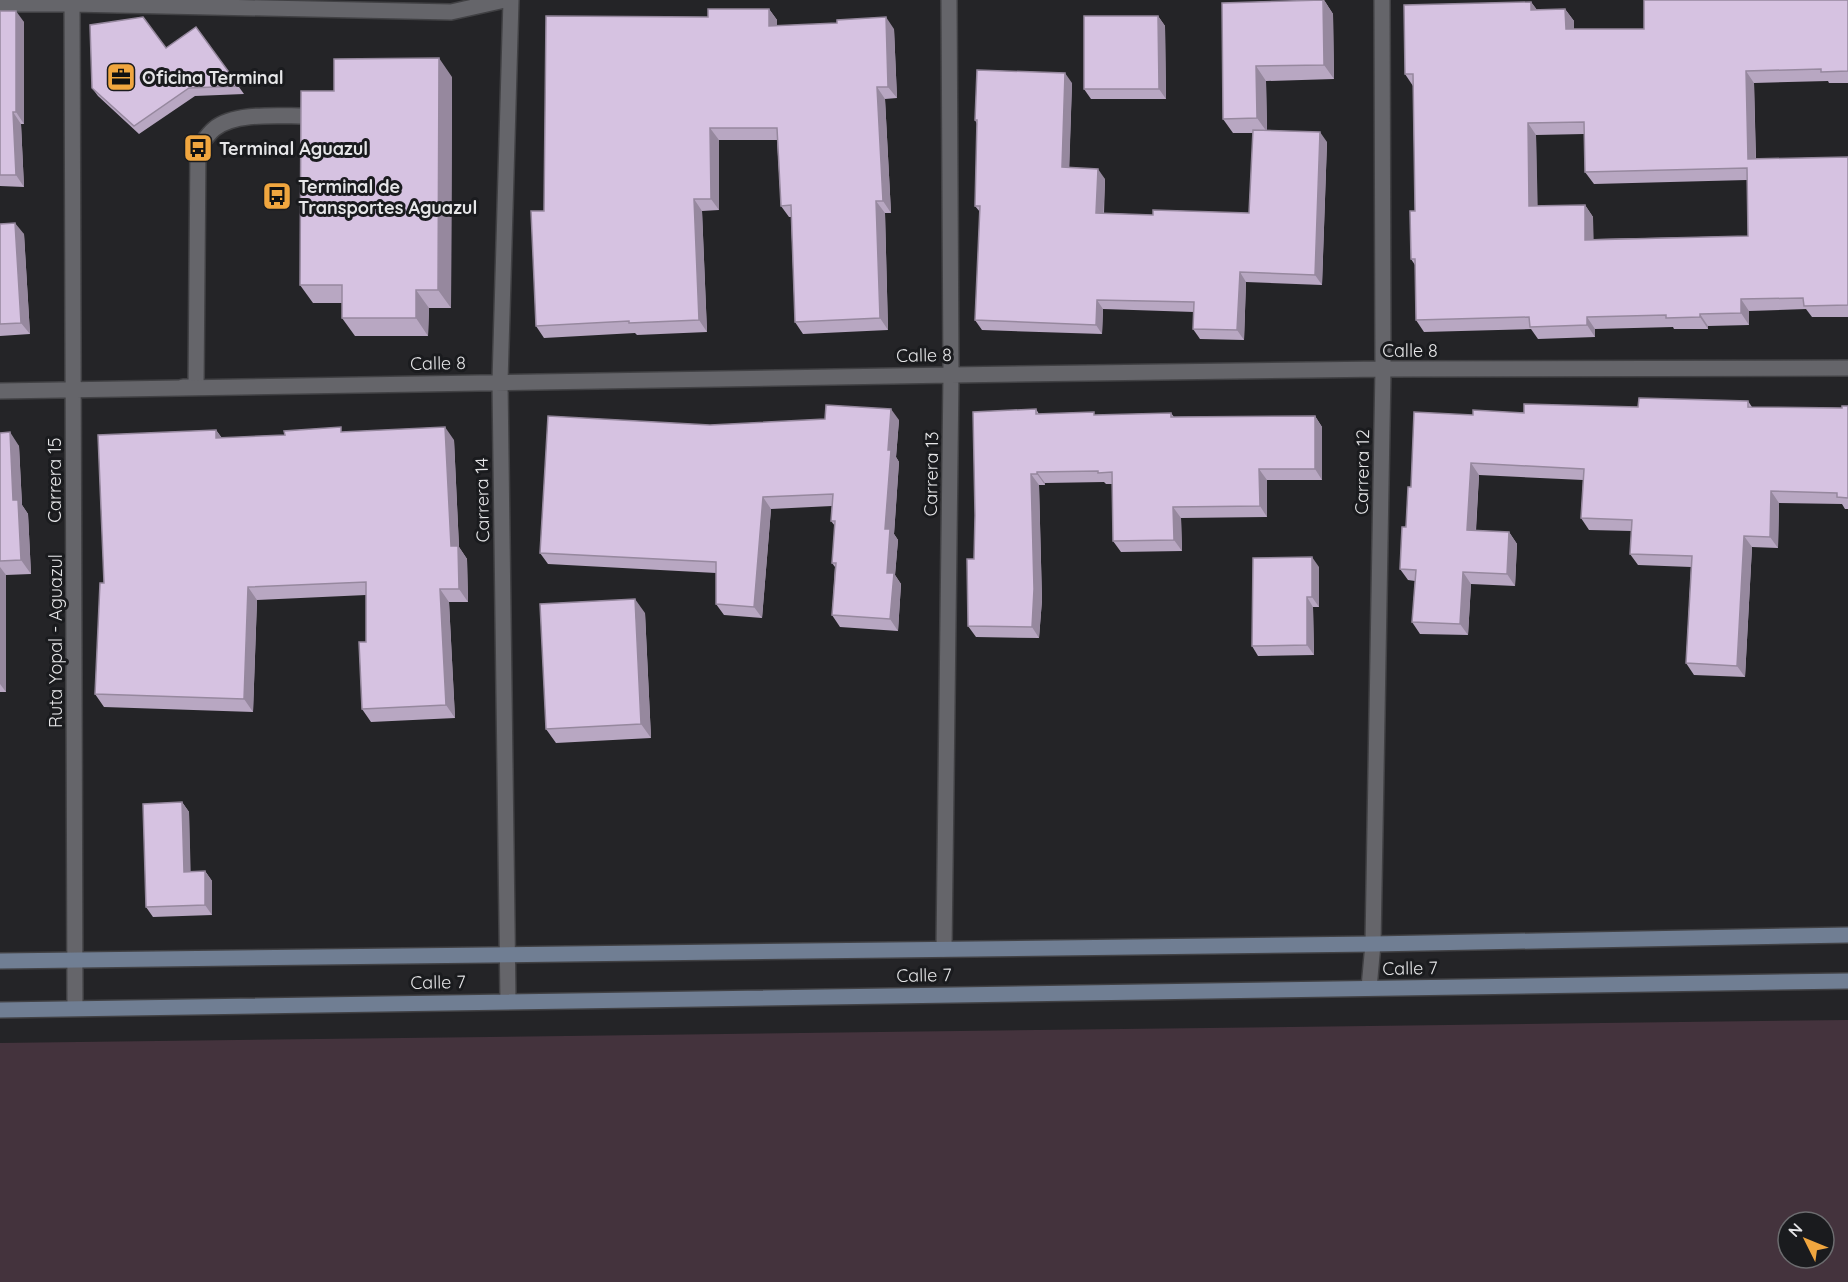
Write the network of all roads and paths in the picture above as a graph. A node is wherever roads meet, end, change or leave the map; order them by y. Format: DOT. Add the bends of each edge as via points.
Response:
graph roads {
  1 [pos="505,0"];
  2 [pos="511,0"];
  3 [pos="949,0"];
  4 [pos="1382,0"];
  5 [pos="72,2"];
  6 [pos="0,4"];
  7 [pos="304,116"];
  8 [pos="1848,368"];
  9 [pos="1383,369"];
  10 [pos="951,375"];
  11 [pos="500,382"];
  12 [pos="196,387"];
  13 [pos="74,389"];
  14 [pos="0,392"];
  15 [pos="1848,935"];
  16 [pos="1372,944"];
  17 [pos="944,949"];
  18 [pos="508,955"];
  19 [pos="76,960"];
  20 [pos="0,961"];
  21 [pos="1848,981"];
  22 [pos="1369,988"];
  23 [pos="508,1000"];
  24 [pos="75,1008"];
  25 [pos="0,1010"];
  1 -- 5 [label="street" via="451,12"];
  2 -- 11 [label="street, Carrera 14"];
  3 -- 10 [label="street, Carrera 13"];
  4 -- 9 [label="street, Carrera 12"];
  5 -- 6 [label="street"];
  5 -- 13 [label="street"];
  7 -- 12 [label="street" via="232,121 215,128 198,148"];
  8 -- 9 [label="street, Calle 8"];
  9 -- 10 [label="street, Calle 8"];
  9 -- 16 [label="street, Carrera 12"];
  10 -- 11 [label="street, Calle 8"];
  10 -- 17 [label="street, Carrera 13"];
  11 -- 12 [label="street, Calle 8"];
  11 -- 18 [label="street, Carrera 14"];
  12 -- 13 [label="street"];
  13 -- 14 [label="street"];
  13 -- 19 [label="street, Ruta Yopal - Aguazul"];
  15 -- 16 [label="main road, Calle 7"];
  16 -- 17 [label="main road, Calle 7"];
  16 -- 22 [label="street, Carrera 12"];
  17 -- 18 [label="main road, Calle 7"];
  18 -- 19 [label="main road, Calle 7"];
  18 -- 23 [label="street, Carrera 14"];
  19 -- 20 [label="main road, Calle 7"];
  19 -- 24 [label="street, Ruta Yopal - Aguazul"];
  21 -- 22 [label="main road, Calle 7"];
  22 -- 23 [label="main road, Calle 7"];
  23 -- 24 [label="main road, Calle 7"];
  24 -- 25 [label="street"];
}
